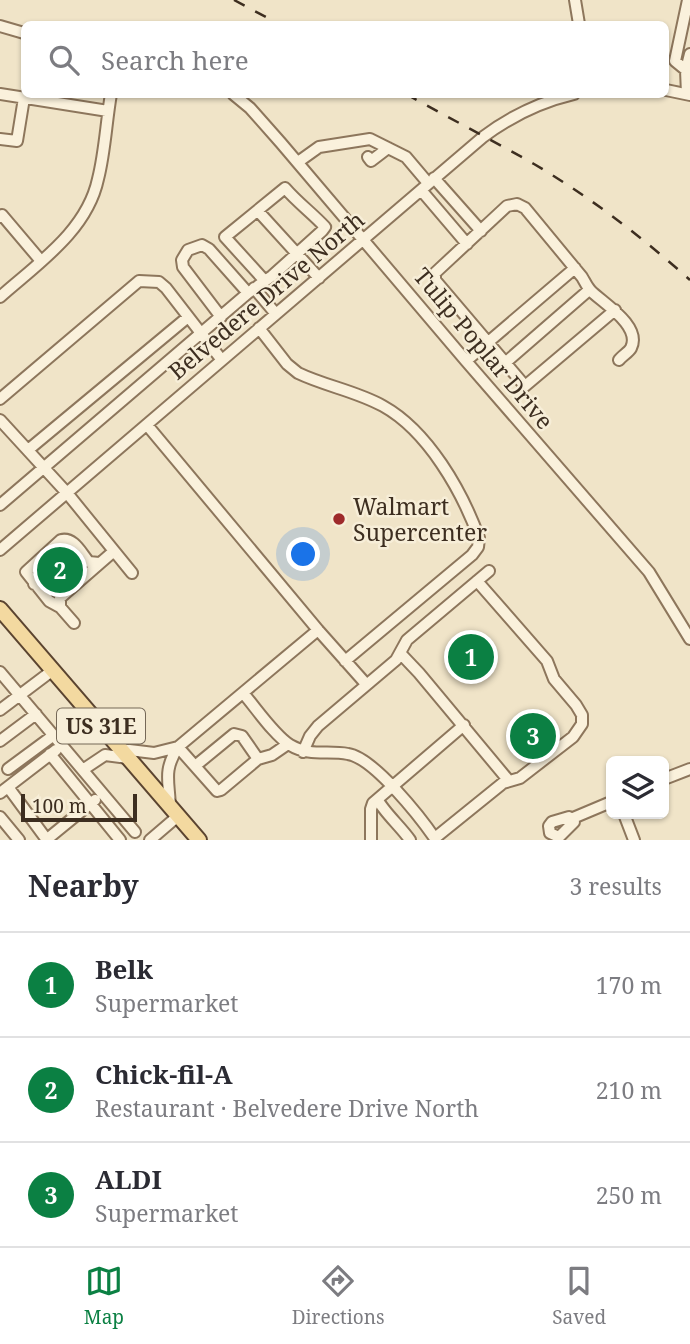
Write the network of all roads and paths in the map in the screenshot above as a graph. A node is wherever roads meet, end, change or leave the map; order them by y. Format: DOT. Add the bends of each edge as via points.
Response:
graph roads {
  1 [pos="575,0"];
  2 [pos="688,0"];
  3 [pos="578,21"];
  4 [pos="0,26"];
  5 [pos="21,32"];
  6 [pos="690,54"];
  7 [pos="686,70"];
  8 [pos="669,91"];
  9 [pos="688,94"];
  10 [pos="0,97"];
  11 [pos="21,98"];
  12 [pos="23,98"];
  13 [pos="110,98"];
  14 [pos="238,98"];
  15 [pos="560,98"];
  16 [pos="108,111"];
  17 [pos="0,139"];
  18 [pos="388,148"];
  19 [pos="368,157"];
  20 [pos="298,162"];
  21 [pos="428,184"];
  22 [pos="258,211"];
  23 [pos="1,215"];
  24 [pos="481,231"];
  25 [pos="365,239"];
  26 [pos="467,244"];
  27 [pos="297,253"];
  28 [pos="41,261"];
  29 [pos="575,268"];
  30 [pos="319,278"];
  31 [pos="264,280"];
  32 [pos="589,290"];
  33 [pos="251,291"];
  34 [pos="0,296"];
  35 [pos="615,310"];
  36 [pos="276,314"];
  37 [pos="188,317"];
  38 [pos="221,317"];
  39 [pos="259,328"];
  40 [pos="202,334"];
  41 [pos="487,342"];
  42 [pos="221,359"];
  43 [pos="619,360"];
  44 [pos="466,361"];
  45 [pos="506,363"];
  46 [pos="0,399"];
  47 [pos="0,420"];
  48 [pos="147,425"];
  49 [pos="28,450"];
  50 [pos="44,467"];
  51 [pos="67,493"];
  52 [pos="0,505"];
  53 [pos="0,550"];
  54 [pos="114,551"];
  55 [pos="92,566"];
  56 [pos="489,571"];
  57 [pos="132,573"];
  58 [pos="477,581"];
  59 [pos="34,584"];
  60 [pos="47,599"];
  61 [pos="60,607"];
  62 [pos="0,609"];
  63 [pos="74,623"];
  64 [pos="318,630"];
  65 [pos="690,639"];
  66 [pos="400,653"];
  67 [pos="345,660"];
  68 [pos="53,670"];
  69 [pos="0,672"];
  70 [pos="366,684"];
  71 [pos="243,693"];
  72 [pos="21,695"];
  73 [pos="0,710"];
  74 [pos="36,713"];
  75 [pos="99,724"];
  76 [pos="464,725"];
  77 [pos="54,734"];
  78 [pos="0,741"];
  79 [pos="63,744"];
  80 [pos="288,744"];
  81 [pos="178,747"];
  82 [pos="303,751"];
  83 [pos="50,754"];
  84 [pos="125,754"];
  85 [pos="97,758"];
  86 [pos="258,759"];
  87 [pos="195,766"];
  88 [pos="84,769"];
  89 [pos="690,769"];
  90 [pos="4,772"];
  91 [pos="669,777"];
  92 [pos="509,781"];
  93 [pos="391,786"];
  94 [pos="4,790"];
  95 [pos="104,793"];
  96 [pos="379,800"];
  97 [pos="92,803"];
  98 [pos="606,804"];
  99 [pos="174,812"];
  100 [pos="0,817"];
  101 [pos="392,817"];
  102 [pos="124,818"];
  103 [pos="573,818"];
  104 [pos="626,819"];
  105 [pos="111,828"];
  106 [pos="135,832"];
  107 [pos="371,836"];
  108 [pos="436,839"];
  109 [pos="19,840"];
  110 [pos="46,840"];
  111 [pos="120,840"];
  112 [pos="150,840"];
  113 [pos="199,840"];
  114 [pos="410,840"];
  115 [pos="634,840"];
  1 -- 3 [label="street"];
  2 -- 7 [label="street" via="675,61"];
  4 -- 5 [label="street"];
  6 -- 7 [label="street"];
  7 -- 9 [label="street"];
  8 -- 9 [label="street"];
  10 -- 11 [label="street"];
  12 -- 16 [label="street"];
  12 -- 17 [label="street" via="18,141"];
  13 -- 16 [label="street"];
  14 -- 20 [label="street, Tulip Poplar Drive"];
  15 -- 21 [label="street, Belvedere Drive North" via="507,119"];
  16 -- 28 [label="street" via="99,179 90,203 74,229"];
  18 -- 19 [label="street" via="371,161"];
  18 -- 20 [label="street" via="370,139 319,147"];
  18 -- 21 [label="street" via="406,157"];
  20 -- 25 [label="street, Tulip Poplar Drive"];
  21 -- 24 [label="street"];
  21 -- 25 [label="street, Belvedere Drive North"];
  21 -- 26 [label="street"];
  22 -- 27 [label="street"];
  22 -- 27 [label="street" via="285,188 313,214 325,227"];
  22 -- 31 [label="street" via="225,237"];
  23 -- 28 [label="street"];
  24 -- 26 [label="street"];
  24 -- 29 [label="street" via="507,206 517,204"];
  25 -- 30 [label="street, Belvedere Drive North"];
  25 -- 44 [label="street, Tulip Poplar Drive"];
  26 -- 41 [label="street" via="435,273 435,281"];
  27 -- 30 [label="street"];
  27 -- 31 [label="street"];
  28 -- 34 [label="street"];
  29 -- 32 [label="street"];
  29 -- 41 [label="street"];
  30 -- 36 [label="street, Belvedere Drive North"];
  31 -- 33 [label="street"];
  32 -- 35 [label="street"];
  32 -- 45 [label="street"];
  33 -- 36 [label="street"];
  33 -- 38 [label="street"];
  33 -- 38 [label="street" via="209,249 202,245 188,250 183,267"];
  35 -- 43 [label="street" via="632,337 631,347"];
  35 -- 45 [label="street" via="525,386"];
  36 -- 39 [label="street, Belvedere Drive North"];
  37 -- 40 [label="street"];
  37 -- 46 [label="street" via="159,282 139,281"];
  37 -- 49 [label="street"];
  38 -- 40 [label="street"];
  39 -- 42 [label="street, Belvedere Drive North"];
  39 -- 67 [label="street" via="298,373 383,406 411,428 451,475 479,538 472,555"];
  40 -- 42 [label="street"];
  40 -- 50 [label="street"];
  41 -- 44 [label="street"];
  41 -- 45 [label="street"];
  42 -- 48 [label="street, Belvedere Drive North"];
  44 -- 65 [label="street, Tulip Poplar Drive" via="649,572"];
  47 -- 49 [label="street"];
  48 -- 51 [label="street, Belvedere Drive North"];
  48 -- 64 [label="street"];
  49 -- 50 [label="street"];
  50 -- 51 [label="street"];
  50 -- 52 [label="street"];
  51 -- 53 [label="street, Belvedere Drive North"];
  51 -- 54 [label="street"];
  54 -- 55 [label="street"];
  54 -- 57 [label="street"];
  55 -- 59 [label="street" via="71,541 61,540 28,568"];
  55 -- 61 [label="street" via="60,598"];
  56 -- 58 [label="street"];
  58 -- 66 [label="street" via="407,640"];
  58 -- 92 [label="street" via="547,661 554,679 582,715 573,737 520,778"];
  59 -- 60 [label="street"];
  59 -- 60 [label="street" via="67,555 76,554 83,562 83,572"];
  60 -- 61 [label="street"];
  61 -- 63 [label="street"];
  62 -- 68 [label="main road, US 31E"];
  64 -- 67 [label="street"];
  64 -- 71 [label="street"];
  66 -- 70 [label="street"];
  66 -- 76 [label="street"];
  67 -- 70 [label="street"];
  68 -- 72 [label="street"];
  68 -- 75 [label="main road, US 31E"];
  69 -- 72 [label="street"];
  70 -- 82 [label="street" via="318,726"];
  71 -- 80 [label="street"];
  71 -- 81 [label="street"];
  72 -- 73 [label="street"];
  72 -- 74 [label="street"];
  74 -- 77 [label="street"];
  74 -- 78 [label="street"];
  75 -- 84 [label="main road, US 31E"];
  75 -- 85 [label="street" via="103,749"];
  76 -- 92 [label="street"];
  76 -- 93 [label="street"];
  77 -- 79 [label="street"];
  77 -- 90 [label="street"];
  79 -- 83 [label="street"];
  79 -- 88 [label="street"];
  80 -- 82 [label="street"];
  80 -- 86 [label="street"];
  81 -- 84 [label="street"];
  81 -- 87 [label="street"];
  81 -- 99 [label="street" via="167,770"];
  82 -- 93 [label="street" via="361,757"];
  83 -- 94 [label="street"];
  83 -- 97 [label="street"];
  84 -- 85 [label="street"];
  84 -- 99 [label="main road, US 31E"];
  85 -- 88 [label="street"];
  86 -- 87 [label="street" via="217,791"];
  86 -- 87 [label="street" via="242,736 234,734"];
  88 -- 95 [label="street"];
  89 -- 91 [label="street"];
  92 -- 108 [label="street"];
  93 -- 96 [label="street"];
  93 -- 108 [label="street"];
  94 -- 110 [label="street"];
  95 -- 97 [label="street"];
  95 -- 102 [label="street"];
  96 -- 101 [label="street"];
  96 -- 107 [label="street" via="370,810"];
  97 -- 105 [label="street"];
  97 -- 110 [label="street"];
  98 -- 103 [label="street"];
  99 -- 112 [label="street"];
  99 -- 113 [label="main road, US 31E"];
  100 -- 109 [label="street"];
  101 -- 107 [label="street"];
  101 -- 114 [label="street"];
  102 -- 105 [label="street"];
  102 -- 106 [label="street"];
  104 -- 115 [label="street"];
  105 -- 111 [label="street"];
}
